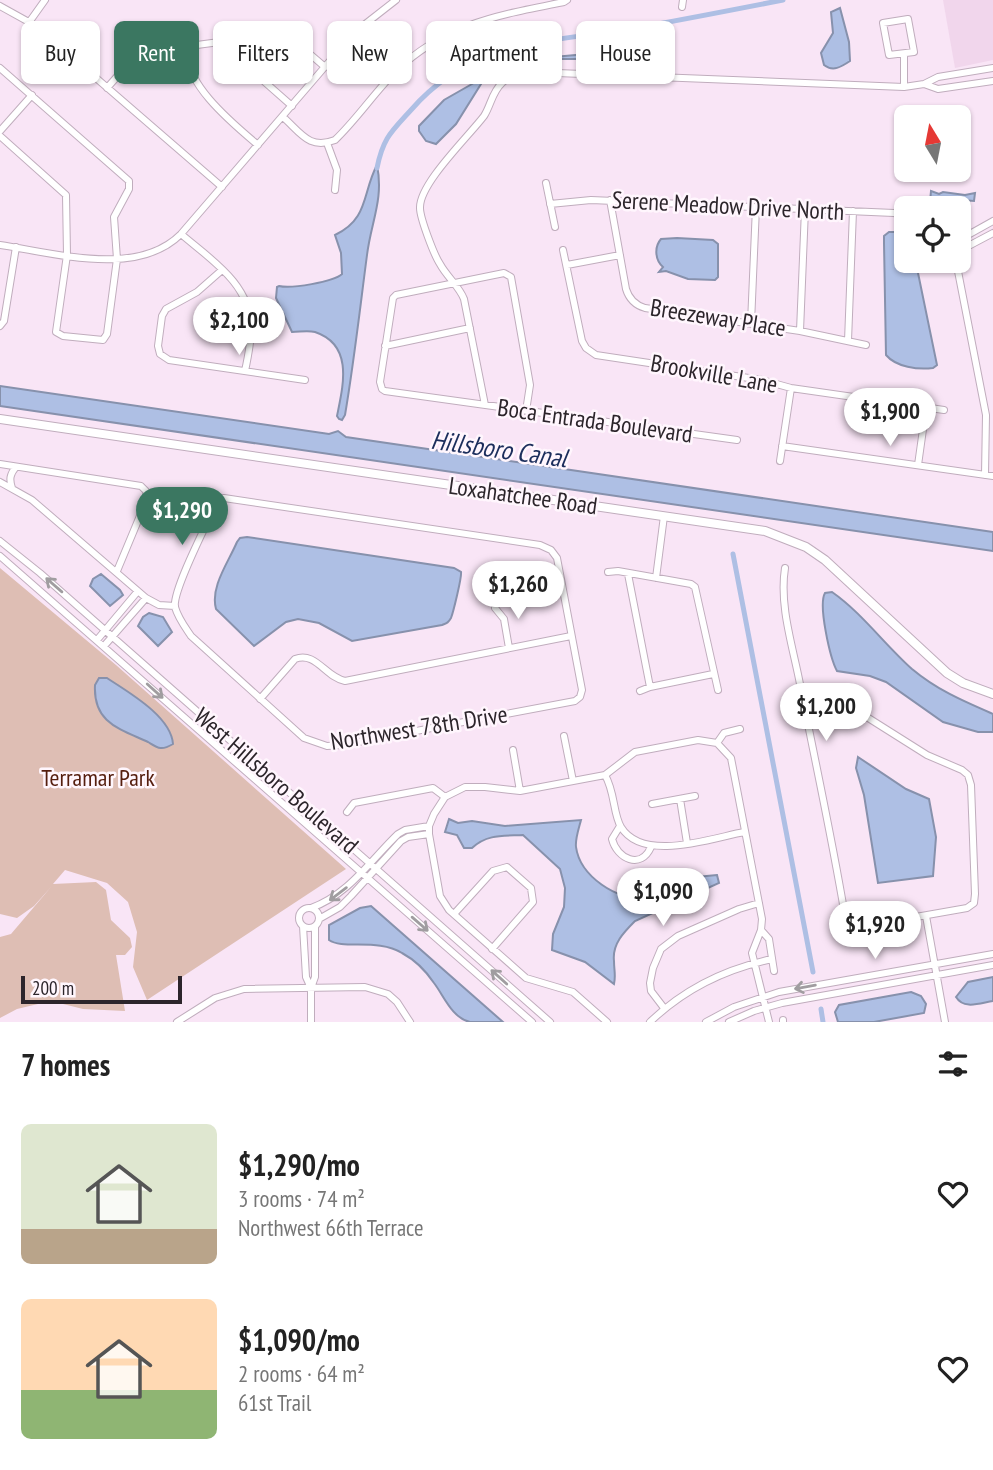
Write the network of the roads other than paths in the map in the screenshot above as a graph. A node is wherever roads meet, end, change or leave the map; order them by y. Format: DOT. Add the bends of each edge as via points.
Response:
graph roads {
  1 [pos="45,0"];
  2 [pos="396,0"];
  3 [pos="567,0"];
  4 [pos="0,6"];
  5 [pos="30,21"];
  6 [pos="904,55"];
  7 [pos="313,57"];
  8 [pos="325,67"];
  9 [pos="0,68"];
  10 [pos="993,68"];
  11 [pos="114,80"];
  12 [pos="993,81"];
  13 [pos="100,82"];
  14 [pos="924,85"];
  15 [pos="904,87"];
  16 [pos="107,88"];
  17 [pos="32,95"];
  18 [pos="292,106"];
  19 [pos="282,117"];
  20 [pos="0,133"];
  21 [pos="327,143"];
  22 [pos="258,145"];
  23 [pos="546,183"];
  24 [pos="222,187"];
  25 [pos="335,190"];
  26 [pos="610,200"];
  27 [pos="550,204"];
  28 [pos="756,207"];
  29 [pos="804,209"];
  30 [pos="853,211"];
  31 [pos="894,215"];
  32 [pos="993,221"];
  33 [pos="555,227"];
  34 [pos="971,233"];
  35 [pos="993,233"];
  36 [pos="181,234"];
  37 [pos="0,245"];
  38 [pos="971,245"];
  39 [pos="16,247"];
  40 [pos="563,250"];
  41 [pos="66,255"];
  42 [pos="620,255"];
  43 [pos="117,259"];
  44 [pos="567,265"];
  45 [pos="222,270"];
  46 [pos="958,273"];
  47 [pos="453,283"];
  48 [pos="751,323"];
  49 [pos="0,326"];
  50 [pos="470,328"];
  51 [pos="800,331"];
  52 [pos="848,341"];
  53 [pos="385,345"];
  54 [pos="866,345"];
  55 [pos="246,372"];
  56 [pos="305,380"];
  57 [pos="790,387"];
  58 [pos="485,405"];
  59 [pos="926,408"];
  60 [pos="944,410"];
  61 [pos="526,411"];
  62 [pos="0,419"];
  63 [pos="737,440"];
  64 [pos="782,446"];
  65 [pos="779,461"];
  66 [pos="0,464"];
  67 [pos="918,465"];
  68 [pos="16,467"];
  69 [pos="989,476"];
  70 [pos="0,482"];
  71 [pos="12,488"];
  72 [pos="664,516"];
  73 [pos="0,541"];
  74 [pos="0,556"];
  75 [pos="785,568"];
  76 [pos="117,571"];
  77 [pos="608,572"];
  78 [pos="628,574"];
  79 [pos="656,578"];
  80 [pos="138,591"];
  81 [pos="146,598"];
  82 [pos="175,606"];
  83 [pos="495,608"];
  84 [pos="105,631"];
  85 [pos="112,636"];
  86 [pos="571,636"];
  87 [pos="97,640"];
  88 [pos="104,646"];
  89 [pos="509,648"];
  90 [pos="713,674"];
  91 [pos="650,687"];
  92 [pos="718,690"];
  93 [pos="640,691"];
  94 [pos="993,694"];
  95 [pos="260,699"];
  96 [pos="808,725"];
  97 [pos="740,729"];
  98 [pos="564,736"];
  99 [pos="717,743"];
  100 [pos="513,750"];
  101 [pos="605,775"];
  102 [pos="573,782"];
  103 [pos="520,791"];
  104 [pos="695,796"];
  105 [pos="445,797"];
  106 [pos="680,799"];
  107 [pos="652,804"];
  108 [pos="346,812"];
  109 [pos="620,826"];
  110 [pos="429,830"];
  111 [pos="744,832"];
  112 [pos="687,843"];
  113 [pos="651,847"];
  114 [pos="369,863"];
  115 [pos="377,870"];
  116 [pos="360,872"];
  117 [pos="368,879"];
  118 [pos="759,904"];
  119 [pos="311,908"];
  120 [pos="454,914"];
  121 [pos="926,916"];
  122 [pos="317,923"];
  123 [pos="303,926"];
  124 [pos="761,930"];
  125 [pos="492,949"];
  126 [pos="305,951"];
  127 [pos="314,951"];
  128 [pos="993,954"];
  129 [pos="772,959"];
  130 [pos="753,963"];
  131 [pos="935,964"];
  132 [pos="993,965"];
  133 [pos="774,971"];
  134 [pos="937,975"];
  135 [pos="311,988"];
  136 [pos="762,996"];
  137 [pos="765,1007"];
  138 [pos="664,1008"];
  139 [pos="177,1022"];
  140 [pos="311,1022"];
  141 [pos="410,1022"];
  142 [pos="532,1022"];
  143 [pos="550,1022"];
  144 [pos="607,1022"];
  145 [pos="650,1022"];
  146 [pos="706,1022"];
  147 [pos="729,1022"];
  148 [pos="769,1022"];
  149 [pos="945,1022"];
  1 -- 5 [label="street"];
  2 -- 8 [label="street" via="364,25"];
  3 -- 21 [label="street" via="484,19 439,38 397,70 338,137"];
  4 -- 5 [label="street"];
  6 -- 6 [label="street" via="889,55 883,23 908,19 914,52"];
  6 -- 15 [label="street"];
  7 -- 8 [label="street"];
  8 -- 18 [label="street"];
  9 -- 17 [label="street"];
  10 -- 14 [label="street, Boca Entrada Boulevard" via="938,77"];
  11 -- 16 [label="street"];
  12 -- 14 [label="street, Boca Entrada Boulevard" via="938,89"];
  13 -- 16 [label="street"];
  14 -- 15 [label="street, Boca Entrada Boulevard"];
  15 -- 47 [label="street, Boca Entrada Boulevard" via="515,75 497,89 486,113 422,196 421,217 438,262"];
  16 -- 24 [label="street"];
  17 -- 20 [label="street"];
  17 -- 43 [label="street" via="129,181 114,218"];
  18 -- 19 [label="street"];
  18 -- 22 [label="street" via="250,69 234,40 191,48 189,57 202,89 221,113"];
  19 -- 21 [label="street" via="313,143"];
  19 -- 22 [label="street"];
  20 -- 41 [label="street" via="66,195"];
  21 -- 25 [label="street" via="337,170"];
  22 -- 24 [label="street"];
  23 -- 27 [label="street"];
  24 -- 36 [label="street"];
  26 -- 27 [label="street, Serene Meadow Drive North"];
  26 -- 28 [label="street, Serene Meadow Drive North"];
  26 -- 42 [label="street, Breezeway Place"];
  27 -- 33 [label="street"];
  28 -- 29 [label="street, Serene Meadow Drive North"];
  28 -- 48 [label="street"];
  29 -- 30 [label="street, Serene Meadow Drive North"];
  29 -- 51 [label="street"];
  30 -- 31 [label="street, Serene Meadow Drive North"];
  30 -- 52 [label="street"];
  32 -- 34 [label="street"];
  35 -- 38 [label="street"];
  36 -- 43 [label="street" via="150,254"];
  36 -- 45 [label="street"];
  37 -- 39 [label="street"];
  39 -- 41 [label="street"];
  39 -- 49 [label="street"];
  40 -- 44 [label="street, Brookville Lane"];
  41 -- 43 [label="street"];
  41 -- 43 [label="street" via="57,332 99,341 107,334"];
  42 -- 44 [label="street"];
  42 -- 48 [label="street, Breezeway Place" via="627,293 637,304"];
  44 -- 57 [label="street, Brookville Lane" via="582,341 592,353"];
  45 -- 55 [label="street" via="241,291 250,313"];
  45 -- 55 [label="street" via="163,313 158,346 161,356 169,360"];
  46 -- 69 [label="street" via="986,415"];
  47 -- 50 [label="street, Boca Entrada Boulevard" via="464,299"];
  47 -- 53 [label="street" via="396,295"];
  47 -- 61 [label="street" via="504,273 511,277 530,385"];
  48 -- 51 [label="street, Breezeway Place"];
  50 -- 53 [label="street"];
  50 -- 58 [label="street, Boca Entrada Boulevard"];
  51 -- 52 [label="street, Breezeway Place"];
  52 -- 54 [label="street, Breezeway Place"];
  53 -- 58 [label="street" via="380,382 385,391"];
  55 -- 56 [label="street"];
  57 -- 59 [label="street, Brookville Lane"];
  57 -- 64 [label="street"];
  58 -- 61 [label="street, Boca Entrada Boulevard"];
  59 -- 60 [label="street, Brookville Lane"];
  59 -- 67 [label="street"];
  61 -- 63 [label="street, Boca Entrada Boulevard"];
  62 -- 72 [label="main road, Loxahatchee Road"];
  64 -- 65 [label="street"];
  64 -- 67 [label="street"];
  66 -- 68 [label="street"];
  67 -- 69 [label="street"];
  68 -- 71 [label="street" via="9,481"];
  68 -- 76 [label="street" via="141,486 146,491 147,499"];
  70 -- 71 [label="street"];
  71 -- 76 [label="street"];
  72 -- 79 [label="street"];
  72 -- 94 [label="main road, Loxahatchee Road" via="765,531 806,547 845,577 947,673"];
  84 -- 73 [label="street, West Hillsboro Boulevard, one-way"];
  74 -- 87 [label="street, West Hillsboro Boulevard"];
  75 -- 96 [label="street" via="782,593"];
  76 -- 80 [label="street"];
  77 -- 78 [label="street"];
  78 -- 79 [label="street"];
  78 -- 91 [label="street"];
  79 -- 90 [label="street" via="695,587"];
  80 -- 81 [label="street"];
  80 -- 84 [label="street"];
  81 -- 82 [label="street"];
  81 -- 85 [label="street"];
  82 -- 86 [label="street" via="219,499 224,498 541,545 557,558"];
  82 -- 95 [label="street, Northwest 78th Drive" via="191,636"];
  83 -- 89 [label="street" via="503,620"];
  84 -- 85 [label="street, West Hillsboro Boulevard"];
  84 -- 87 [label="street"];
  85 -- 88 [label="street"];
  85 -- 114 [label="street, West Hillsboro Boulevard"];
  86 -- 89 [label="street"];
  86 -- 95 [label="street, Northwest 78th Drive" via="582,690 576,701 327,746 304,738"];
  87 -- 88 [label="street, West Hillsboro Boulevard"];
  88 -- 116 [label="street, West Hillsboro Boulevard, one-way"];
  89 -- 95 [label="street" via="345,681 303,656 295,659"];
  90 -- 91 [label="street"];
  90 -- 92 [label="street"];
  91 -- 93 [label="street"];
  96 -- 121 [label="street" via="845,916 859,927"];
  96 -- 121 [label="street" via="862,714 968,775 974,902 967,908"];
  97 -- 99 [label="street" via="724,733"];
  98 -- 102 [label="street"];
  99 -- 101 [label="street" via="698,740 635,752"];
  99 -- 111 [label="street" via="731,758"];
  100 -- 103 [label="street"];
  101 -- 102 [label="street"];
  101 -- 109 [label="street"];
  102 -- 103 [label="street"];
  103 -- 105 [label="street" via="474,786"];
  104 -- 106 [label="street"];
  105 -- 108 [label="street" via="433,788 354,803"];
  105 -- 110 [label="street"];
  106 -- 107 [label="street"];
  106 -- 112 [label="street"];
  109 -- 113 [label="street"];
  109 -- 113 [label="street" via="612,839 623,855 639,860"];
  110 -- 114 [label="street" via="405,830"];
  110 -- 115 [label="street" via="401,841"];
  110 -- 120 [label="street" via="440,896"];
  111 -- 112 [label="street"];
  111 -- 118 [label="street"];
  112 -- 113 [label="street"];
  114 -- 115 [label="street, West Hillsboro Boulevard"];
  114 -- 116 [label="street"];
  115 -- 117 [label="street"];
  143 -- 115 [label="street, West Hillsboro Boulevard, one-way"];
  116 -- 117 [label="street, West Hillsboro Boulevard"];
  116 -- 119 [label="street, one-way" via="334,898"];
  117 -- 122 [label="street"];
  117 -- 142 [label="street, West Hillsboro Boulevard, one-way"];
  118 -- 124 [label="street"];
  118 -- 138 [label="street" via="678,936 661,948 650,984"];
  119 -- 122 [label="street" via="318,913"];
  119 -- 123 [label="street" via="300,914"];
  120 -- 125 [label="street"];
  120 -- 125 [label="street" via="500,867 531,888 533,902"];
  121 -- 131 [label="street"];
  122 -- 123 [label="street"];
  122 -- 127 [label="street"];
  123 -- 126 [label="street"];
  124 -- 129 [label="street" via="769,939"];
  124 -- 130 [label="street"];
  125 -- 144 [label="street" via="526,978 573,992"];
  126 -- 127 [label="street"];
  126 -- 135 [label="street"];
  127 -- 135 [label="street"];
  128 -- 131 [label="street"];
  129 -- 130 [label="street"];
  129 -- 133 [label="street"];
  130 -- 136 [label="street"];
  130 -- 138 [label="street" via="707,981"];
  131 -- 134 [label="street"];
  131 -- 136 [label="street, one-way"];
  132 -- 134 [label="street"];
  134 -- 137 [label="street"];
  134 -- 149 [label="street"];
  135 -- 139 [label="street" via="228,992"];
  135 -- 140 [label="street"];
  135 -- 141 [label="street" via="377,989 397,1002"];
  136 -- 137 [label="street"];
  136 -- 146 [label="street"];
  137 -- 147 [label="street"];
  137 -- 148 [label="street"];
  138 -- 145 [label="street"];
}
